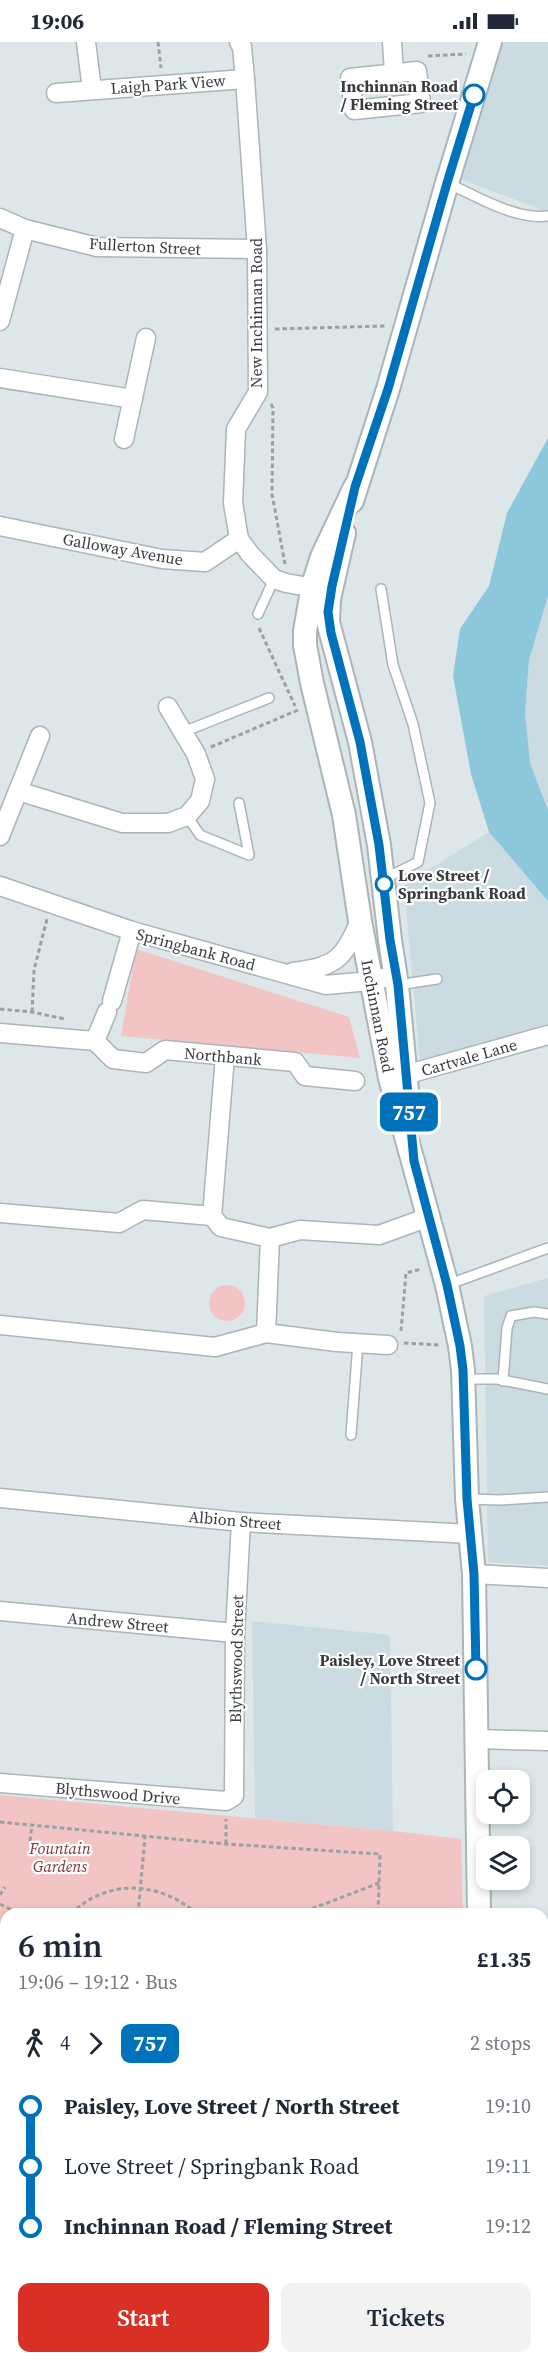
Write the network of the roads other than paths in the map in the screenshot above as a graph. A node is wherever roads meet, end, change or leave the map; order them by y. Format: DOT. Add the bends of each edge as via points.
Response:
graph roads {
  1 [pos="86,42"];
  2 [pos="239,42"];
  3 [pos="489,47"];
  4 [pos="245,79"];
  5 [pos="92,90"];
  6 [pos="56,93"];
  7 [pos="447,183"];
  8 [pos="548,216"];
  9 [pos="0,218"];
  10 [pos="25,229"];
  11 [pos="257,249"];
  12 [pos="0,321"];
  13 [pos="146,338"];
  14 [pos="0,378"];
  15 [pos="133,399"];
  16 [pos="124,439"];
  17 [pos="0,526"];
  18 [pos="239,539"];
  19 [pos="281,581"];
  20 [pos="322,589"];
  21 [pos="381,589"];
  22 [pos="258,614"];
  23 [pos="269,698"];
  24 [pos="168,707"];
  25 [pos="183,732"];
  26 [pos="40,736"];
  27 [pos="18,790"];
  28 [pos="239,802"];
  29 [pos="187,816"];
  30 [pos="0,836"];
  31 [pos="384,879"];
  32 [pos="0,886"];
  33 [pos="360,921"];
  34 [pos="132,931"];
  35 [pos="285,973"];
  36 [pos="437,979"];
  37 [pos="371,980"];
  38 [pos="397,980"];
  39 [pos="0,1033"];
  40 [pos="548,1035"];
  41 [pos="95,1041"];
  42 [pos="225,1056"];
  43 [pos="398,1077"];
  44 [pos="355,1081"];
  45 [pos="0,1213"];
  46 [pos="212,1216"];
  47 [pos="429,1217"];
  48 [pos="270,1238"];
  49 [pos="548,1248"];
  50 [pos="444,1274"];
  51 [pos="548,1314"];
  52 [pos="0,1325"];
  53 [pos="266,1333"];
  54 [pos="358,1343"];
  55 [pos="394,1344"];
  56 [pos="463,1379"];
  57 [pos="503,1381"];
  58 [pos="548,1389"];
  59 [pos="351,1435"];
  60 [pos="548,1497"];
  61 [pos="0,1498"];
  62 [pos="467,1499"];
  63 [pos="242,1522"];
  64 [pos="471,1534"];
  65 [pos="474,1574"];
  66 [pos="548,1578"];
  67 [pos="0,1611"];
  68 [pos="235,1633"];
  69 [pos="477,1739"];
  70 [pos="548,1741"];
  71 [pos="0,1783"];
  72 [pos="230,1799"];
  73 [pos="479,1908"];
  1 -- 5 [label="street, Laigh Park View"];
  2 -- 4 [label="street, New Inchinnan Road"];
  3 -- 7 [label="street, Inchinnan Road"];
  4 -- 5 [label="street, Laigh Park View"];
  4 -- 11 [label="street, New Inchinnan Road"];
  5 -- 6 [label="street, Laigh Park View"];
  7 -- 8 [label="lane" via="515,212"];
  7 -- 20 [label="street, Inchinnan Road" via="388,389"];
  9 -- 10 [label="street, Fullerton Street"];
  10 -- 11 [label="street, Fullerton Street" via="97,247"];
  10 -- 12 [label="street"];
  11 -- 18 [label="street, New Inchinnan Road" via="258,392 236,429 233,503"];
  13 -- 15 [label="street"];
  14 -- 15 [label="street"];
  15 -- 16 [label="street"];
  17 -- 18 [label="street, Galloway Avenue" via="162,559 205,562"];
  18 -- 19 [label="street, New Inchinnan Road"];
  19 -- 20 [label="street"];
  19 -- 22 [label="lane"];
  20 -- 31 [label="street, Inchinnan Road" via="360,742"];
  20 -- 33 [label="street, Inchinnan Road" via="305,631 308,665 344,815"];
  21 -- 31 [label="lane" via="393,665 413,724 430,803 418,861"];
  23 -- 25 [label="lane"];
  24 -- 25 [label="street"];
  25 -- 29 [label="street" via="205,779 200,801"];
  26 -- 27 [label="street"];
  27 -- 29 [label="street" via="122,823 168,823"];
  27 -- 30 [label="street"];
  28 -- 29 [label="lane" via="249,855 200,835"];
  31 -- 38 [label="street, Inchinnan Road"];
  32 -- 34 [label="street, Springbank Road"];
  33 -- 35 [label="street" via="344,953 331,964"];
  33 -- 37 [label="street, Inchinnan Road"];
  34 -- 35 [label="street, Springbank Road"];
  34 -- 41 [label="street" via="110,1007"];
  35 -- 37 [label="street, Springbank Road" via="326,985"];
  36 -- 38 [label="lane"];
  37 -- 38 [label="street, Springbank Road"];
  37 -- 43 [label="street, Inchinnan Road"];
  38 -- 43 [label="street, Inchinnan Road"];
  39 -- 41 [label="street"];
  40 -- 43 [label="street, Cartvale Lane"];
  41 -- 42 [label="street, Northbank" via="113,1059 146,1063 165,1050"];
  42 -- 44 [label="street, Northbank" via="295,1062 305,1076"];
  42 -- 46 [label="street"];
  43 -- 47 [label="street, Inchinnan Road"];
  45 -- 46 [label="street" via="119,1223 143,1210"];
  46 -- 48 [label="street" via="221,1227"];
  47 -- 48 [label="street" via="379,1235 300,1230"];
  47 -- 50 [label="street, Inchinnan Road"];
  48 -- 53 [label="street"];
  49 -- 50 [label="lane"];
  50 -- 56 [label="street, Inchinnan Road"];
  51 -- 57 [label="lane" via="511,1316"];
  52 -- 53 [label="street" via="215,1347"];
  53 -- 54 [label="street"];
  54 -- 55 [label="street"];
  54 -- 59 [label="lane"];
  56 -- 57 [label="lane"];
  56 -- 62 [label="street, Inchinnan Road"];
  57 -- 58 [label="lane"];
  60 -- 62 [label="lane"];
  61 -- 63 [label="street, Albion Street"];
  62 -- 64 [label="street, Inchinnan Road"];
  63 -- 64 [label="street, Albion Street"];
  63 -- 68 [label="street, Blythswood Street"];
  64 -- 65 [label="street, Inchinnan Road"];
  65 -- 66 [label="street"];
  65 -- 69 [label="street, Inchinnan Road"];
  67 -- 68 [label="street, Andrew Street"];
  68 -- 72 [label="street, Blythswood Street"];
  69 -- 70 [label="street"];
  69 -- 73 [label="street, Inchinnan Road"];
  71 -- 72 [label="street, Blythswood Drive"];
}
